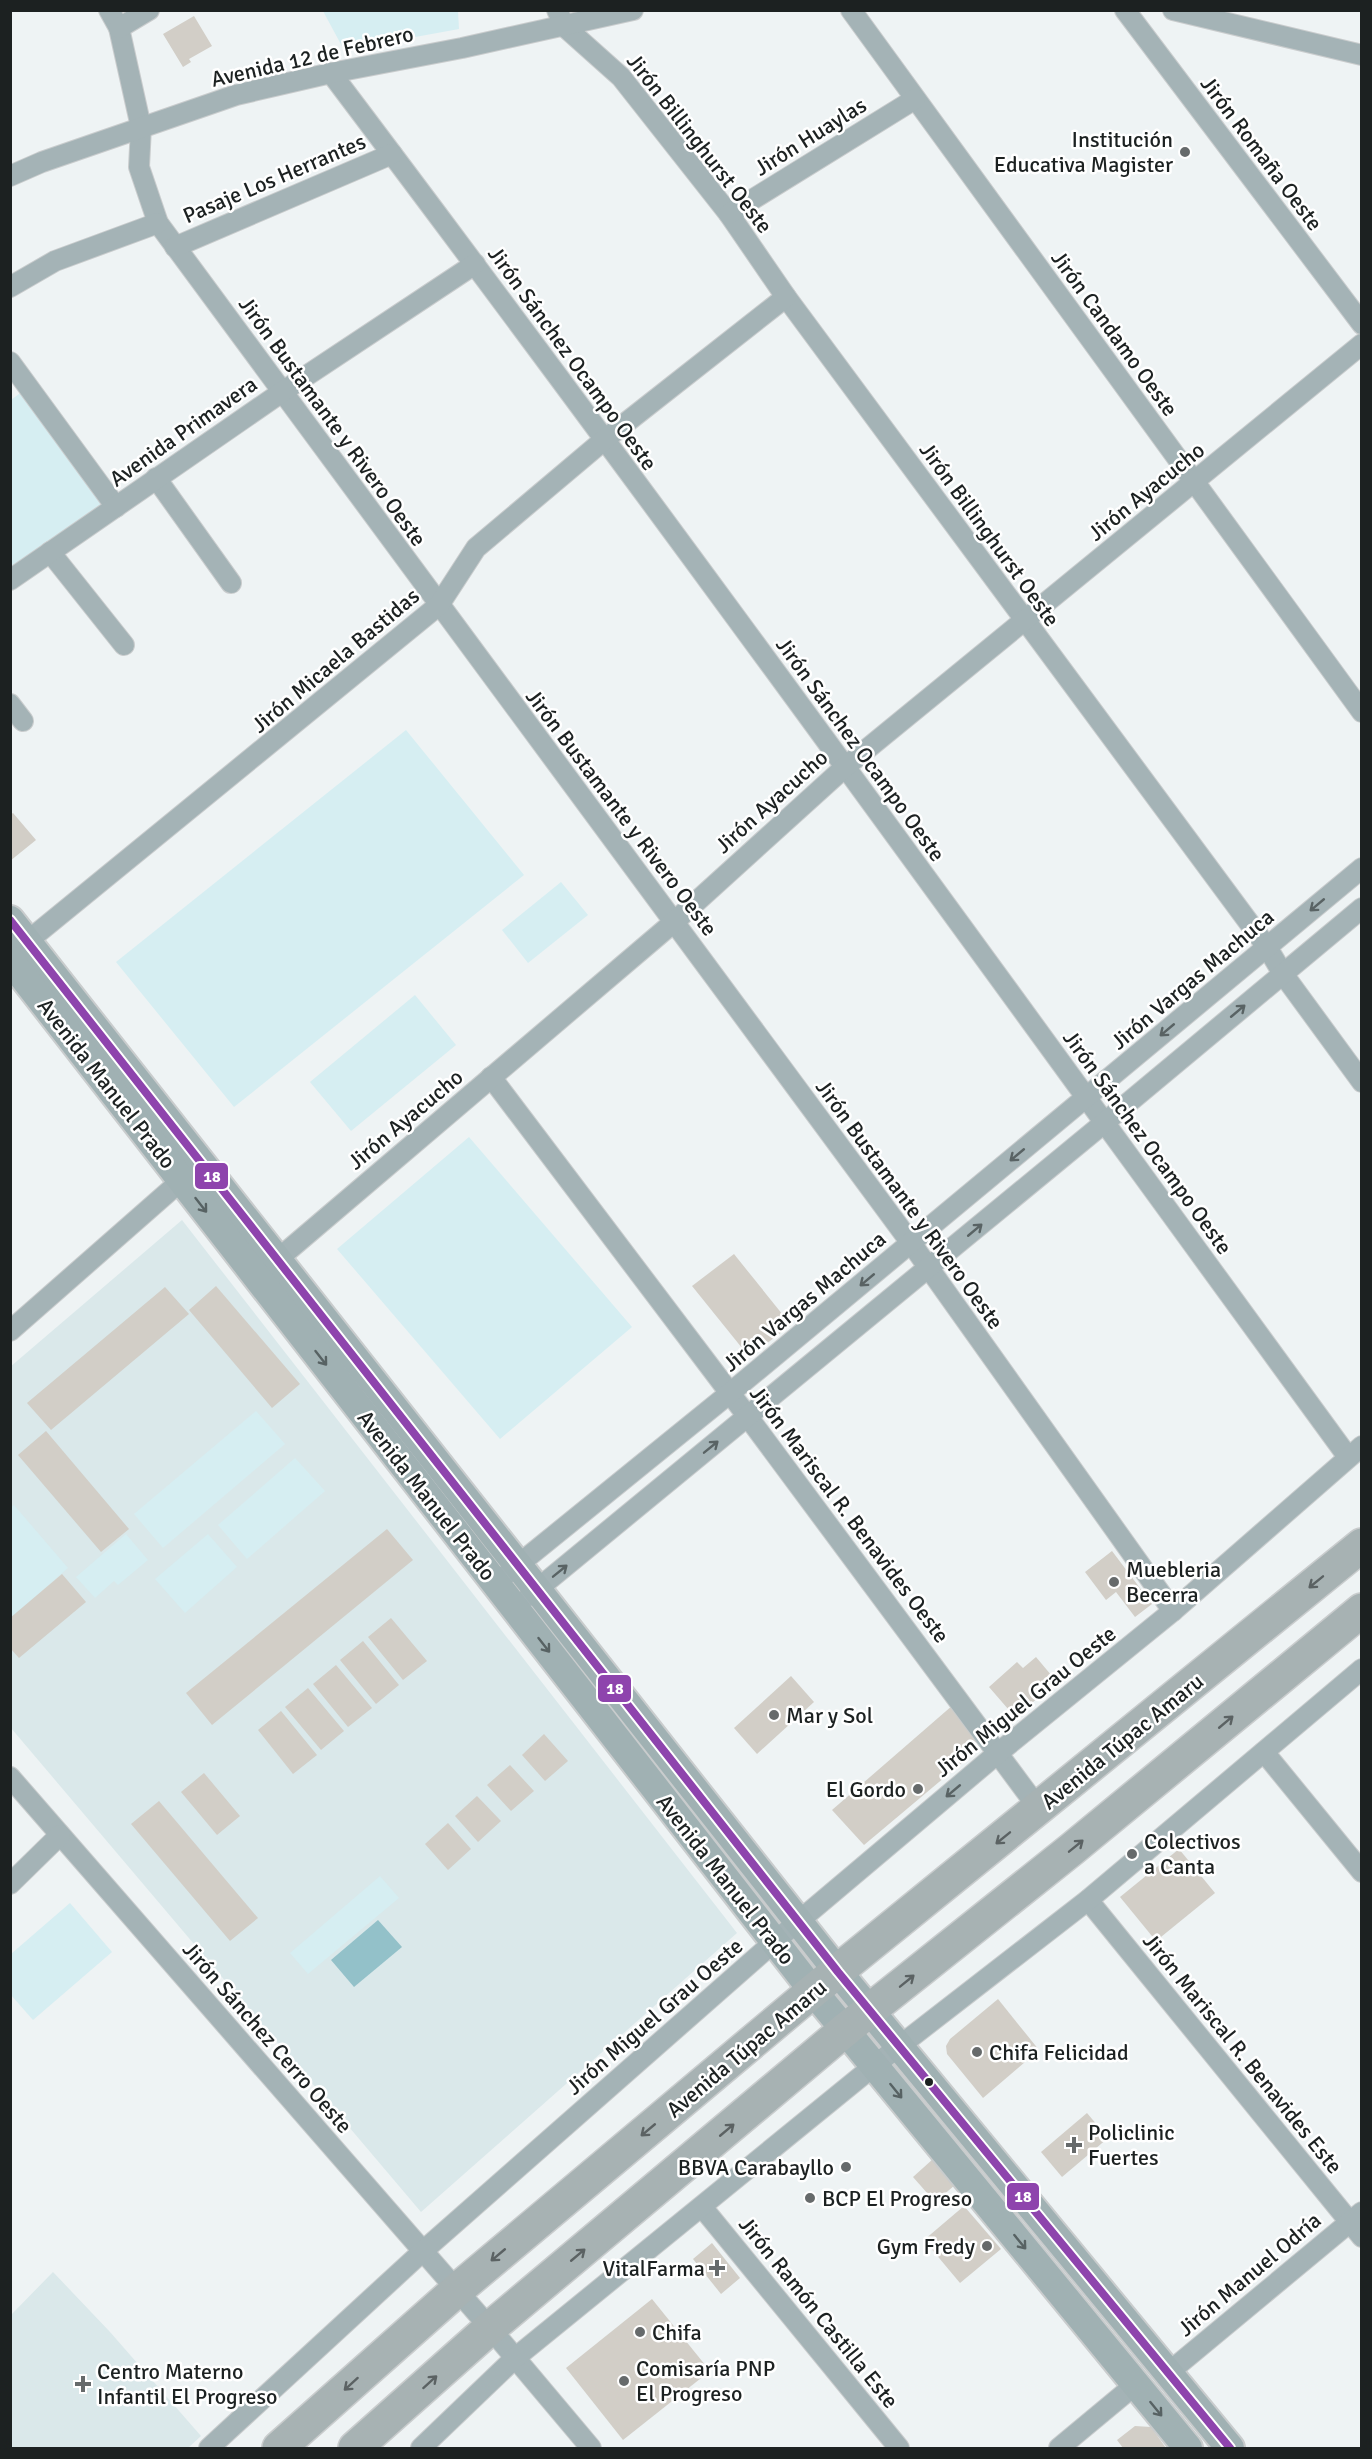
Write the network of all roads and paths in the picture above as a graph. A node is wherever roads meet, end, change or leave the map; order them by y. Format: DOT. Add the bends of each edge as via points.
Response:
graph roads {
  1 [pos="109,10"];
  2 [pos="149,10"];
  3 [pos="633,10"];
  4 [pos="851,10"];
  5 [pos="1125,10"];
  6 [pos="1173,10"];
  7 [pos="561,19"];
  8 [pos="119,28"];
  9 [pos="1362,55"];
  10 [pos="331,73"];
  11 [pos="915,99"];
  12 [pos="141,127"];
  13 [pos="392,153"];
  14 [pos="10,176"];
  15 [pos="729,214"];
  16 [pos="158,223"];
  17 [pos="176,247"];
  18 [pos="475,264"];
  19 [pos="10,287"];
  20 [pos="786,297"];
  21 [pos="1362,324"];
  22 [pos="1362,344"];
  23 [pos="14,373"];
  24 [pos="282,392"];
  25 [pos="604,440"];
  26 [pos="156,478"];
  27 [pos="1195,483"];
  28 [pos="116,507"];
  29 [pos="50,552"];
  30 [pos="10,580"];
  31 [pos="231,583"];
  32 [pos="439,605"];
  33 [pos="1024,621"];
  34 [pos="124,645"];
  35 [pos="10,704"];
  36 [pos="1362,712"];
  37 [pos="23,721"];
  38 [pos="845,767"];
  39 [pos="1362,868"];
  40 [pos="1362,908"];
  41 [pos="674,922"];
  42 [pos="15,944"];
  43 [pos="1267,947"];
  44 [pos="1283,974"];
  45 [pos="491,1077"];
  46 [pos="1362,1082"];
  47 [pos="1086,1098"];
  48 [pos="1104,1123"];
  49 [pos="192,1171"];
  50 [pos="911,1243"];
  51 [pos="278,1259"];
  52 [pos="928,1268"];
  53 [pos="11,1329"];
  54 [pos="730,1393"];
  55 [pos="748,1417"];
  56 [pos="1355,1452"];
  57 [pos="1362,1545"];
  58 [pos="518,1564"];
  59 [pos="495,1583"];
  60 [pos="537,1590"];
  61 [pos="514,1607"];
  62 [pos="1362,1610"];
  63 [pos="1173,1611"];
  64 [pos="1362,1670"];
  65 [pos="1264,1752"];
  66 [pos="998,1753"];
  67 [pos="10,1777"];
  68 [pos="1039,1809"];
  69 [pos="60,1835"];
  70 [pos="1362,1872"];
  71 [pos="10,1884"];
  72 [pos="1088,1900"];
  73 [pos="799,1922"];
  74 [pos="774,1942"];
  75 [pos="826,1982"];
  76 [pos="870,2010"];
  77 [pos="845,2030"];
  78 [pos="898,2047"];
  79 [pos="874,2065"];
  80 [pos="702,2207"];
  81 [pos="1358,2224"];
  82 [pos="423,2251"];
  83 [pos="457,2290"];
  84 [pos="490,2328"];
  85 [pos="515,2358"];
  86 [pos="1168,2373"];
  87 [pos="1136,2384"];
  88 [pos="208,2448"];
  89 [pos="279,2448"];
  90 [pos="355,2448"];
  91 [pos="421,2448"];
  92 [pos="591,2448"];
  93 [pos="899,2448"];
  94 [pos="1059,2448"];
  95 [pos="1188,2448"];
  96 [pos="1230,2448"];
  1 -- 8 [label="street, Jirón Bustamante y Rivero Oeste"];
  2 -- 8 [label="street"];
  3 -- 7 [label="street, Avenida 12 de Febrero"];
  4 -- 11 [label="street, Jirón Candamo Oeste"];
  5 -- 21 [label="street, Jirón Romaña Oeste"];
  6 -- 9 [label="street"];
  7 -- 10 [label="street, Avenida 12 de Febrero"];
  7 -- 15 [label="street, Jirón Billinghurst Oeste" via="621,77"];
  8 -- 12 [label="street, Jirón Bustamante y Rivero Oeste"];
  10 -- 12 [label="street, Avenida 12 de Febrero" via="236,95"];
  10 -- 13 [label="street, Jirón Sánchez Ocampo Oeste"];
  11 -- 15 [label="street, Jirón Huaylas"];
  11 -- 27 [label="street, Jirón Candamo Oeste"];
  12 -- 14 [label="street, Avenida 12 de Febrero"];
  12 -- 16 [label="street, Jirón Bustamante y Rivero Oeste" via="139,167"];
  13 -- 17 [label="street, Pasaje Los Herrantes"];
  13 -- 18 [label="street, Jirón Sánchez Ocampo Oeste"];
  15 -- 20 [label="street, Jirón Billinghurst Oeste"];
  16 -- 17 [label="street, Jirón Bustamante y Rivero Oeste"];
  16 -- 19 [label="street, Pasaje Los Herrantes" via="55,261"];
  17 -- 24 [label="street, Jirón Bustamante y Rivero Oeste"];
  18 -- 24 [label="street, Avenida Primavera"];
  18 -- 25 [label="street, Jirón Sánchez Ocampo Oeste"];
  20 -- 25 [label="street, Jirón Micaela Bastidas"];
  20 -- 33 [label="street, Jirón Billinghurst Oeste"];
  22 -- 27 [label="street, Jirón Ayacucho"];
  23 -- 28 [label="street"];
  24 -- 26 [label="street, Avenida Primavera"];
  24 -- 32 [label="street, Jirón Bustamante y Rivero Oeste"];
  25 -- 32 [label="street, Jirón Micaela Bastidas" via="476,548"];
  25 -- 38 [label="street, Jirón Sánchez Ocampo Oeste"];
  26 -- 28 [label="street, Avenida Primavera"];
  26 -- 31 [label="street"];
  27 -- 33 [label="street, Jirón Ayacucho"];
  27 -- 36 [label="street, Jirón Candamo Oeste"];
  28 -- 29 [label="street, Avenida Primavera"];
  29 -- 30 [label="street, Avenida Primavera"];
  29 -- 34 [label="street"];
  32 -- 41 [label="street, Jirón Bustamante y Rivero Oeste"];
  32 -- 42 [label="street, Jirón Micaela Bastidas"];
  33 -- 38 [label="street, Jirón Ayacucho"];
  33 -- 43 [label="street, Jirón Billinghurst Oeste"];
  35 -- 37 [label="street"];
  38 -- 41 [label="street, Jirón Ayacucho"];
  38 -- 47 [label="street, Jirón Sánchez Ocampo Oeste"];
  39 -- 43 [label="street, Jirón Vargas Machuca, one-way"];
  40 -- 44 [label="street"];
  41 -- 45 [label="street, Jirón Ayacucho"];
  41 -- 50 [label="street, Jirón Bustamante y Rivero Oeste"];
  42 -- 49 [label="main road, Avenida Manuel Prado"];
  43 -- 44 [label="street, Jirón Billinghurst Oeste"];
  43 -- 47 [label="street, Jirón Vargas Machuca, one-way"];
  44 -- 46 [label="street, Jirón Billinghurst Oeste"];
  48 -- 44 [label="street, one-way"];
  45 -- 51 [label="street, Jirón Ayacucho"];
  45 -- 54 [label="street, Jirón Mariscal R. Benavides Oeste"];
  47 -- 48 [label="street, Jirón Sánchez Ocampo Oeste"];
  47 -- 50 [label="street, Jirón Vargas Machuca, one-way"];
  52 -- 48 [label="street, one-way"];
  48 -- 56 [label="street, Jirón Sánchez Ocampo Oeste"];
  49 -- 51 [label="main road, Avenida Manuel Prado"];
  49 -- 53 [label="street"];
  49 -- 59 [label="main road, Avenida Manuel Prado, one-way"];
  50 -- 52 [label="street, Jirón Bustamante y Rivero Oeste"];
  50 -- 54 [label="street, Jirón Vargas Machuca, one-way"];
  51 -- 58 [label="main road, Avenida Manuel Prado"];
  52 -- 55 [label="street"];
  52 -- 63 [label="street, Jirón Bustamante y Rivero Oeste"];
  54 -- 55 [label="street, Jirón Mariscal R. Benavides Oeste"];
  54 -- 58 [label="street, Jirón Vargas Machuca"];
  60 -- 55 [label="street, one-way"];
  55 -- 66 [label="street, Jirón Mariscal R. Benavides Oeste"];
  56 -- 63 [label="street, Jirón Miguel Grau Oeste"];
  57 -- 68 [label="highway, Avenida Túpac Amaru, one-way"];
  58 -- 59 [label="street, Jirón Vargas Machuca"];
  58 -- 60 [label="main road, Avenida Manuel Prado"];
  59 -- 61 [label="main road, Avenida Manuel Prado"];
  60 -- 61 [label="street"];
  60 -- 73 [label="main road, Avenida Manuel Prado"];
  61 -- 74 [label="main road, Avenida Manuel Prado, one-way"];
  76 -- 62 [label="highway, one-way"];
  63 -- 66 [label="street, Jirón Miguel Grau Oeste"];
  64 -- 65 [label="street"];
  65 -- 70 [label="street"];
  65 -- 72 [label="street"];
  66 -- 68 [label="street, Jirón Mariscal R. Benavides Oeste"];
  66 -- 73 [label="street, Jirón Miguel Grau Oeste, one-way"];
  67 -- 69 [label="street, Jirón Sánchez Cerro Oeste"];
  68 -- 75 [label="highway, Avenida Túpac Amaru, one-way"];
  69 -- 71 [label="street"];
  69 -- 82 [label="street, Jirón Sánchez Cerro Oeste"];
  72 -- 78 [label="street"];
  72 -- 81 [label="street, Jirón Mariscal R. Benavides Este"];
  73 -- 74 [label="street, Jirón Miguel Grau Oeste"];
  73 -- 75 [label="main road, Avenida Manuel Prado"];
  74 -- 75 [label="main road, Avenida Manuel Prado"];
  74 -- 82 [label="street, Jirón Miguel Grau Oeste"];
  75 -- 76 [label="main road, Avenida Manuel Prado"];
  75 -- 77 [label="main road, Avenida Manuel Prado"];
  75 -- 83 [label="highway, Avenida Túpac Amaru, one-way"];
  76 -- 77 [label="highway"];
  76 -- 78 [label="main road, Avenida Manuel Prado"];
  77 -- 79 [label="main road, Avenida Manuel Prado"];
  84 -- 77 [label="highway, one-way"];
  78 -- 79 [label="street"];
  78 -- 86 [label="main road, Avenida Manuel Prado"];
  79 -- 80 [label="street"];
  79 -- 87 [label="main road, Avenida Manuel Prado, one-way"];
  80 -- 85 [label="street"];
  80 -- 93 [label="street, Jirón Ramón Castilla Este"];
  81 -- 86 [label="street, Jirón Manuel Odría"];
  82 -- 83 [label="street, Jirón Sánchez Cerro Oeste"];
  82 -- 88 [label="street, Jirón Miguel Grau Oeste"];
  83 -- 84 [label="street, Jirón Sánchez Cerro Oeste"];
  83 -- 89 [label="highway, Avenida Túpac Amaru, one-way"];
  84 -- 85 [label="street, Jirón Sánchez Cerro Oeste"];
  90 -- 84 [label="highway, one-way"];
  85 -- 91 [label="street"];
  85 -- 92 [label="street, Jirón Sánchez Cerro Oeste"];
  86 -- 96 [label="main road, Avenida Manuel Prado"];
  87 -- 94 [label="street"];
  87 -- 95 [label="main road, Avenida Manuel Prado, one-way"];
}
